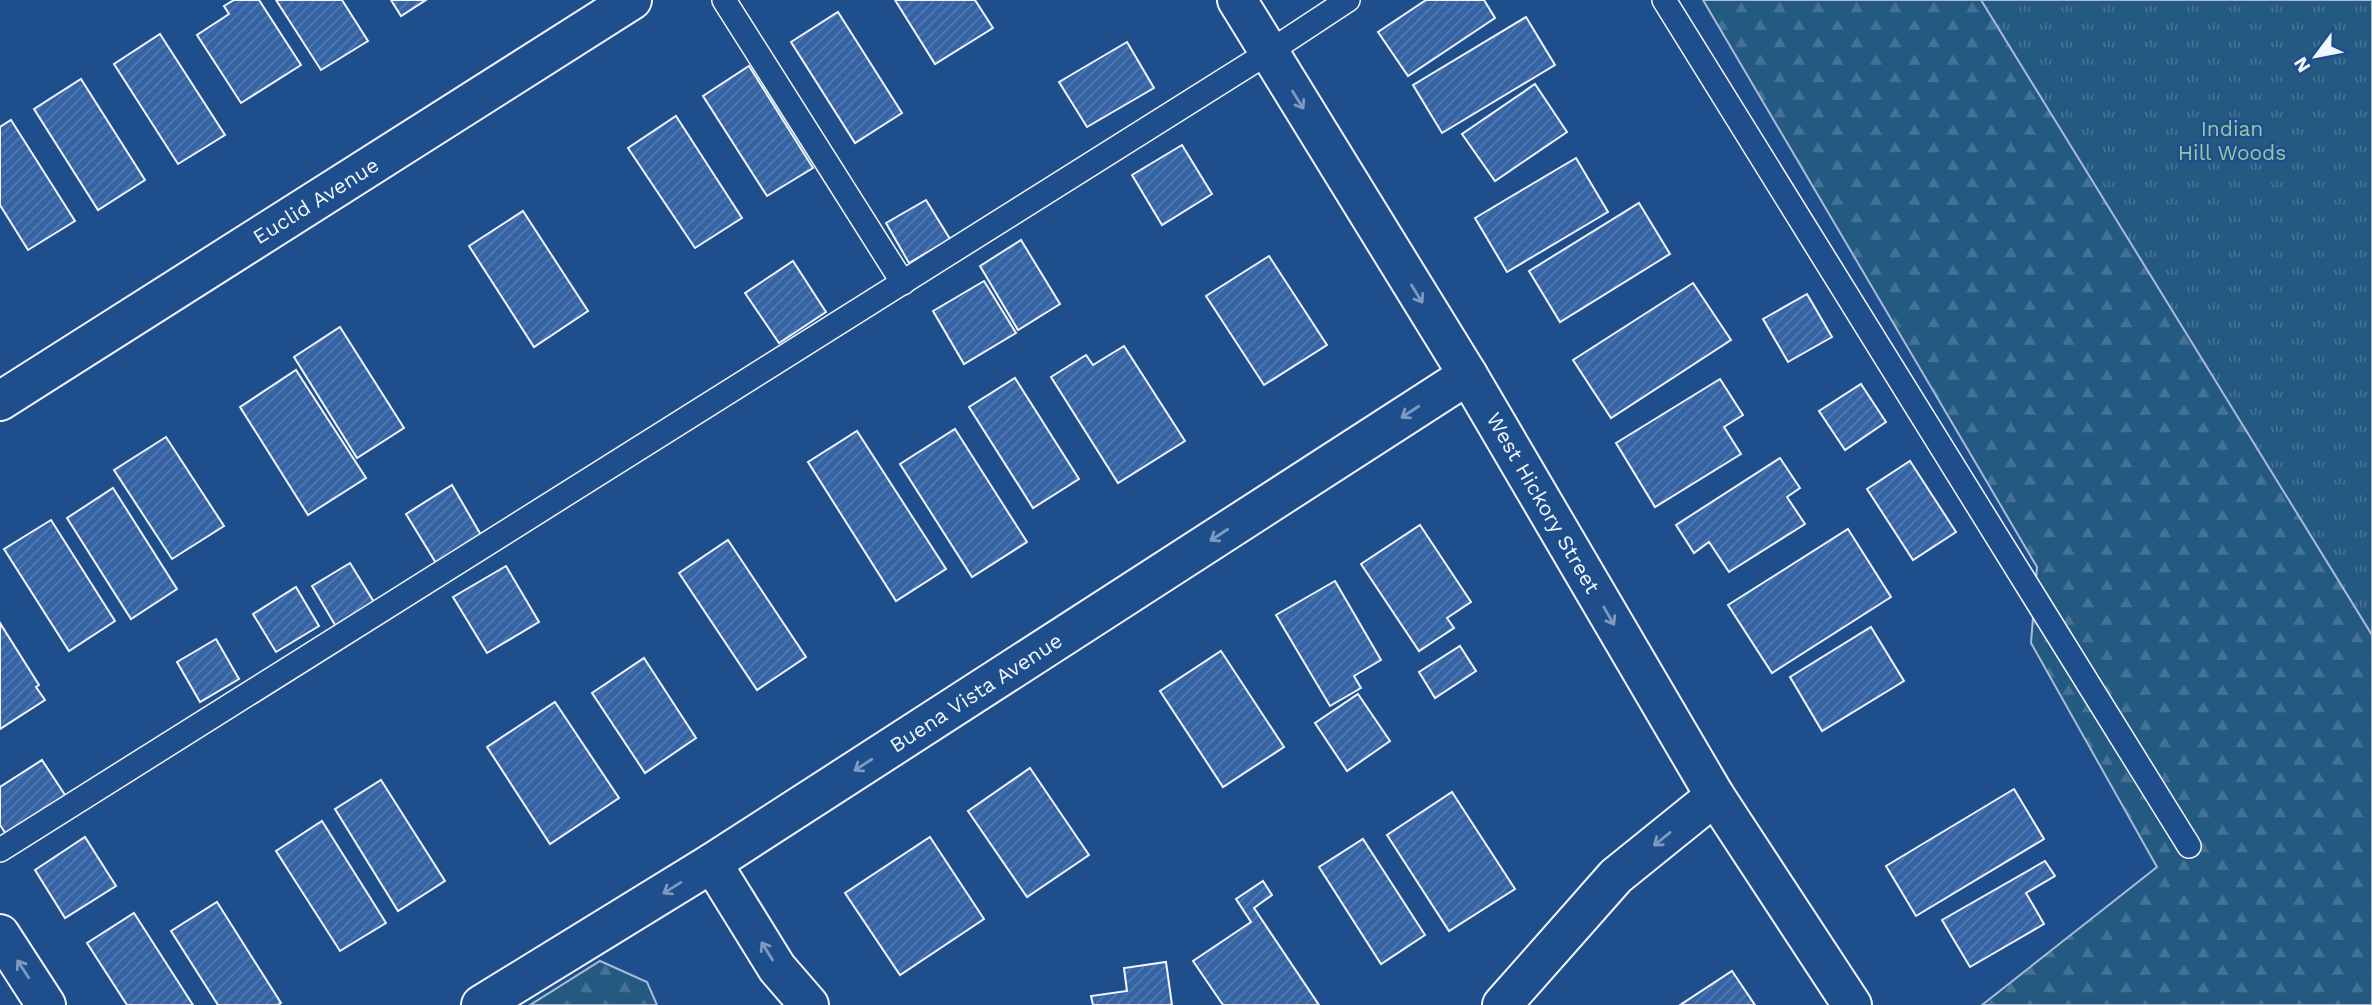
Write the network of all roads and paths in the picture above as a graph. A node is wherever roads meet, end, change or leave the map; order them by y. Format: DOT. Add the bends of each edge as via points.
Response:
graph roads {
  1 [pos="632,0"];
  2 [pos="724,0"];
  3 [pos="1237,0"];
  4 [pos="1348,0"];
  5 [pos="1664,0"];
  6 [pos="1269,52"];
  7 [pos="903,283"];
  8 [pos="1468,375"];
  9 [pos="0,401"];
  10 [pos="1715,796"];
  11 [pos="2189,846"];
  12 [pos="0,850"];
  13 [pos="712,863"];
  14 [pos="0,934"];
  15 [pos="46,1005"];
  16 [pos="481,1005"];
  17 [pos="808,1005"];
  18 [pos="1502,1005"];
  19 [pos="1852,1005"];
  1 -- 9 [label="street, Euclid Avenue"];
  2 -- 7 [label="lane"];
  3 -- 6 [label="street, West Hickory Street"];
  4 -- 6 [label="lane"];
  5 -- 11 [label="lane"];
  6 -- 7 [label="lane"];
  6 -- 8 [label="street, West Hickory Street, one-way"];
  7 -- 12 [label="lane"];
  8 -- 10 [label="street, West Hickory Street, one-way"];
  8 -- 13 [label="street, Buena Vista Avenue, one-way"];
  10 -- 18 [label="street, one-way" via="1616,876"];
  10 -- 19 [label="street, West Hickory Street"];
  13 -- 16 [label="street, Buena Vista Avenue, one-way"];
  17 -- 13 [label="street, one-way" via="777,968"];
  15 -- 14 [label="street, one-way"];
}
